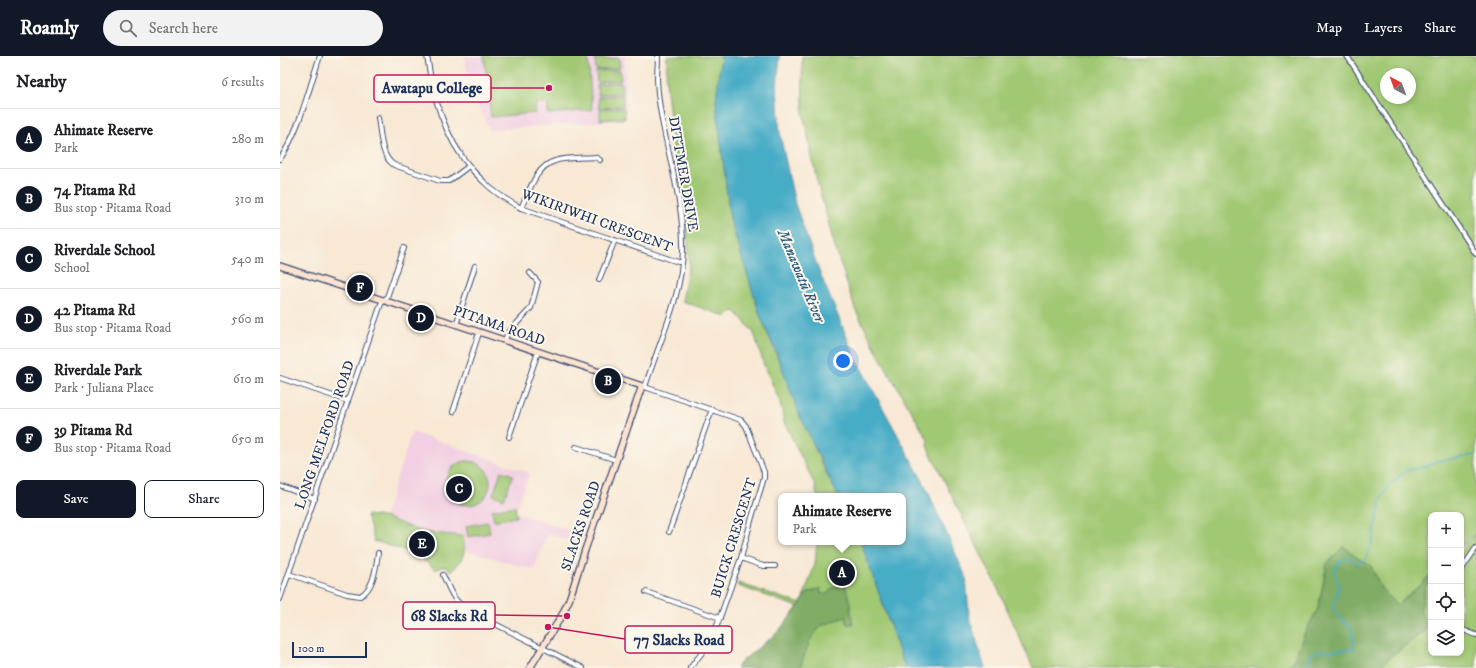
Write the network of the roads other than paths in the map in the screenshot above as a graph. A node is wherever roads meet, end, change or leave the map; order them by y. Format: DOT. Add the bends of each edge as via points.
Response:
graph roads {
  1 [pos="320,56"];
  2 [pos="427,56"];
  3 [pos="658,56"];
  4 [pos="1347,56"];
  5 [pos="378,118"];
  6 [pos="280,159"];
  7 [pos="600,160"];
  8 [pos="469,166"];
  9 [pos="522,208"];
  10 [pos="615,240"];
  11 [pos="404,248"];
  12 [pos="1476,254"];
  13 [pos="682,262"];
  14 [pos="280,266"];
  15 [pos="475,266"];
  16 [pos="530,273"];
  17 [pos="599,280"];
  18 [pos="384,301"];
  19 [pos="456,325"];
  20 [pos="479,333"];
  21 [pos="505,341"];
  22 [pos="538,352"];
  23 [pos="280,378"];
  24 [pos="644,386"];
  25 [pos="348,401"];
  26 [pos="712,409"];
  27 [pos="453,412"];
  28 [pos="509,437"];
  29 [pos="576,446"];
  30 [pos="616,460"];
  31 [pos="280,486"];
  32 [pos="315,498"];
  33 [pos="669,532"];
  34 [pos="1476,548"];
  35 [pos="378,553"];
  36 [pos="741,558"];
  37 [pos="775,566"];
  38 [pos="1464,566"];
  39 [pos="289,574"];
  40 [pos="443,575"];
  41 [pos="646,592"];
  42 [pos="280,599"];
  43 [pos="720,618"];
  44 [pos="1464,629"];
  45 [pos="1476,635"];
  46 [pos="542,648"];
  47 [pos="530,668"];
  48 [pos="583,668"];
  49 [pos="690,668"];
  1 -- 6 [label="street" via="295,131"];
  2 -- 8 [label="street, WIKIRIWHI CRESCENT" via="441,115 455,145"];
  3 -- 13 [label="street, DITTMER DRIVE" via="657,80 662,121 683,236"];
  4 -- 12 [label="street"];
  5 -- 8 [label="street" via="384,154 394,165 440,181 449,181"];
  7 -- 9 [label="street" via="595,157 555,160 548,164 537,175"];
  8 -- 9 [label="street, WIKIRIWHI CRESCENT" via="491,189"];
  9 -- 10 [label="street, WIKIRIWHI CRESCENT"];
  10 -- 13 [label="street, WIKIRIWHI CRESCENT"];
  10 -- 17 [label="street"];
  11 -- 18 [label="street, LONG MELFORD ROAD"];
  13 -- 24 [label="street, DITTMER DRIVE" via="680,283"];
  14 -- 18 [label="street, PITAMA ROAD"];
  15 -- 19 [label="street"];
  16 -- 21 [label="street" via="538,282 531,308 507,334"];
  18 -- 19 [label="street, PITAMA ROAD"];
  18 -- 25 [label="street, LONG MELFORD ROAD"];
  19 -- 20 [label="street, PITAMA ROAD"];
  20 -- 21 [label="street, PITAMA ROAD"];
  20 -- 27 [label="street"];
  21 -- 22 [label="street, PITAMA ROAD"];
  22 -- 24 [label="street, PITAMA ROAD"];
  22 -- 28 [label="street"];
  23 -- 25 [label="street"];
  24 -- 26 [label="street, BUICK CRESCENT"];
  24 -- 30 [label="street, SLACKS ROAD"];
  25 -- 32 [label="street, LONG MELFORD ROAD"];
  26 -- 33 [label="street"];
  26 -- 36 [label="street, BUICK CRESCENT" via="744,422 764,472"];
  29 -- 30 [label="street"];
  30 -- 46 [label="street, SLACKS ROAD" via="566,608"];
  31 -- 32 [label="street"];
  32 -- 39 [label="street, LONG MELFORD ROAD"];
  34 -- 38 [label="street"];
  35 -- 39 [label="street" via="370,584 366,592 360,596"];
  36 -- 37 [label="street" via="763,566"];
  36 -- 43 [label="street, BUICK CRESCENT"];
  39 -- 42 [label="street, LONG MELFORD ROAD"];
  40 -- 46 [label="street" via="458,604"];
  41 -- 43 [label="street"];
  43 -- 49 [label="street, BUICK CRESCENT" via="711,640"];
  44 -- 45 [label="street"];
  46 -- 47 [label="street, SLACKS ROAD"];
  46 -- 48 [label="street"];
}
